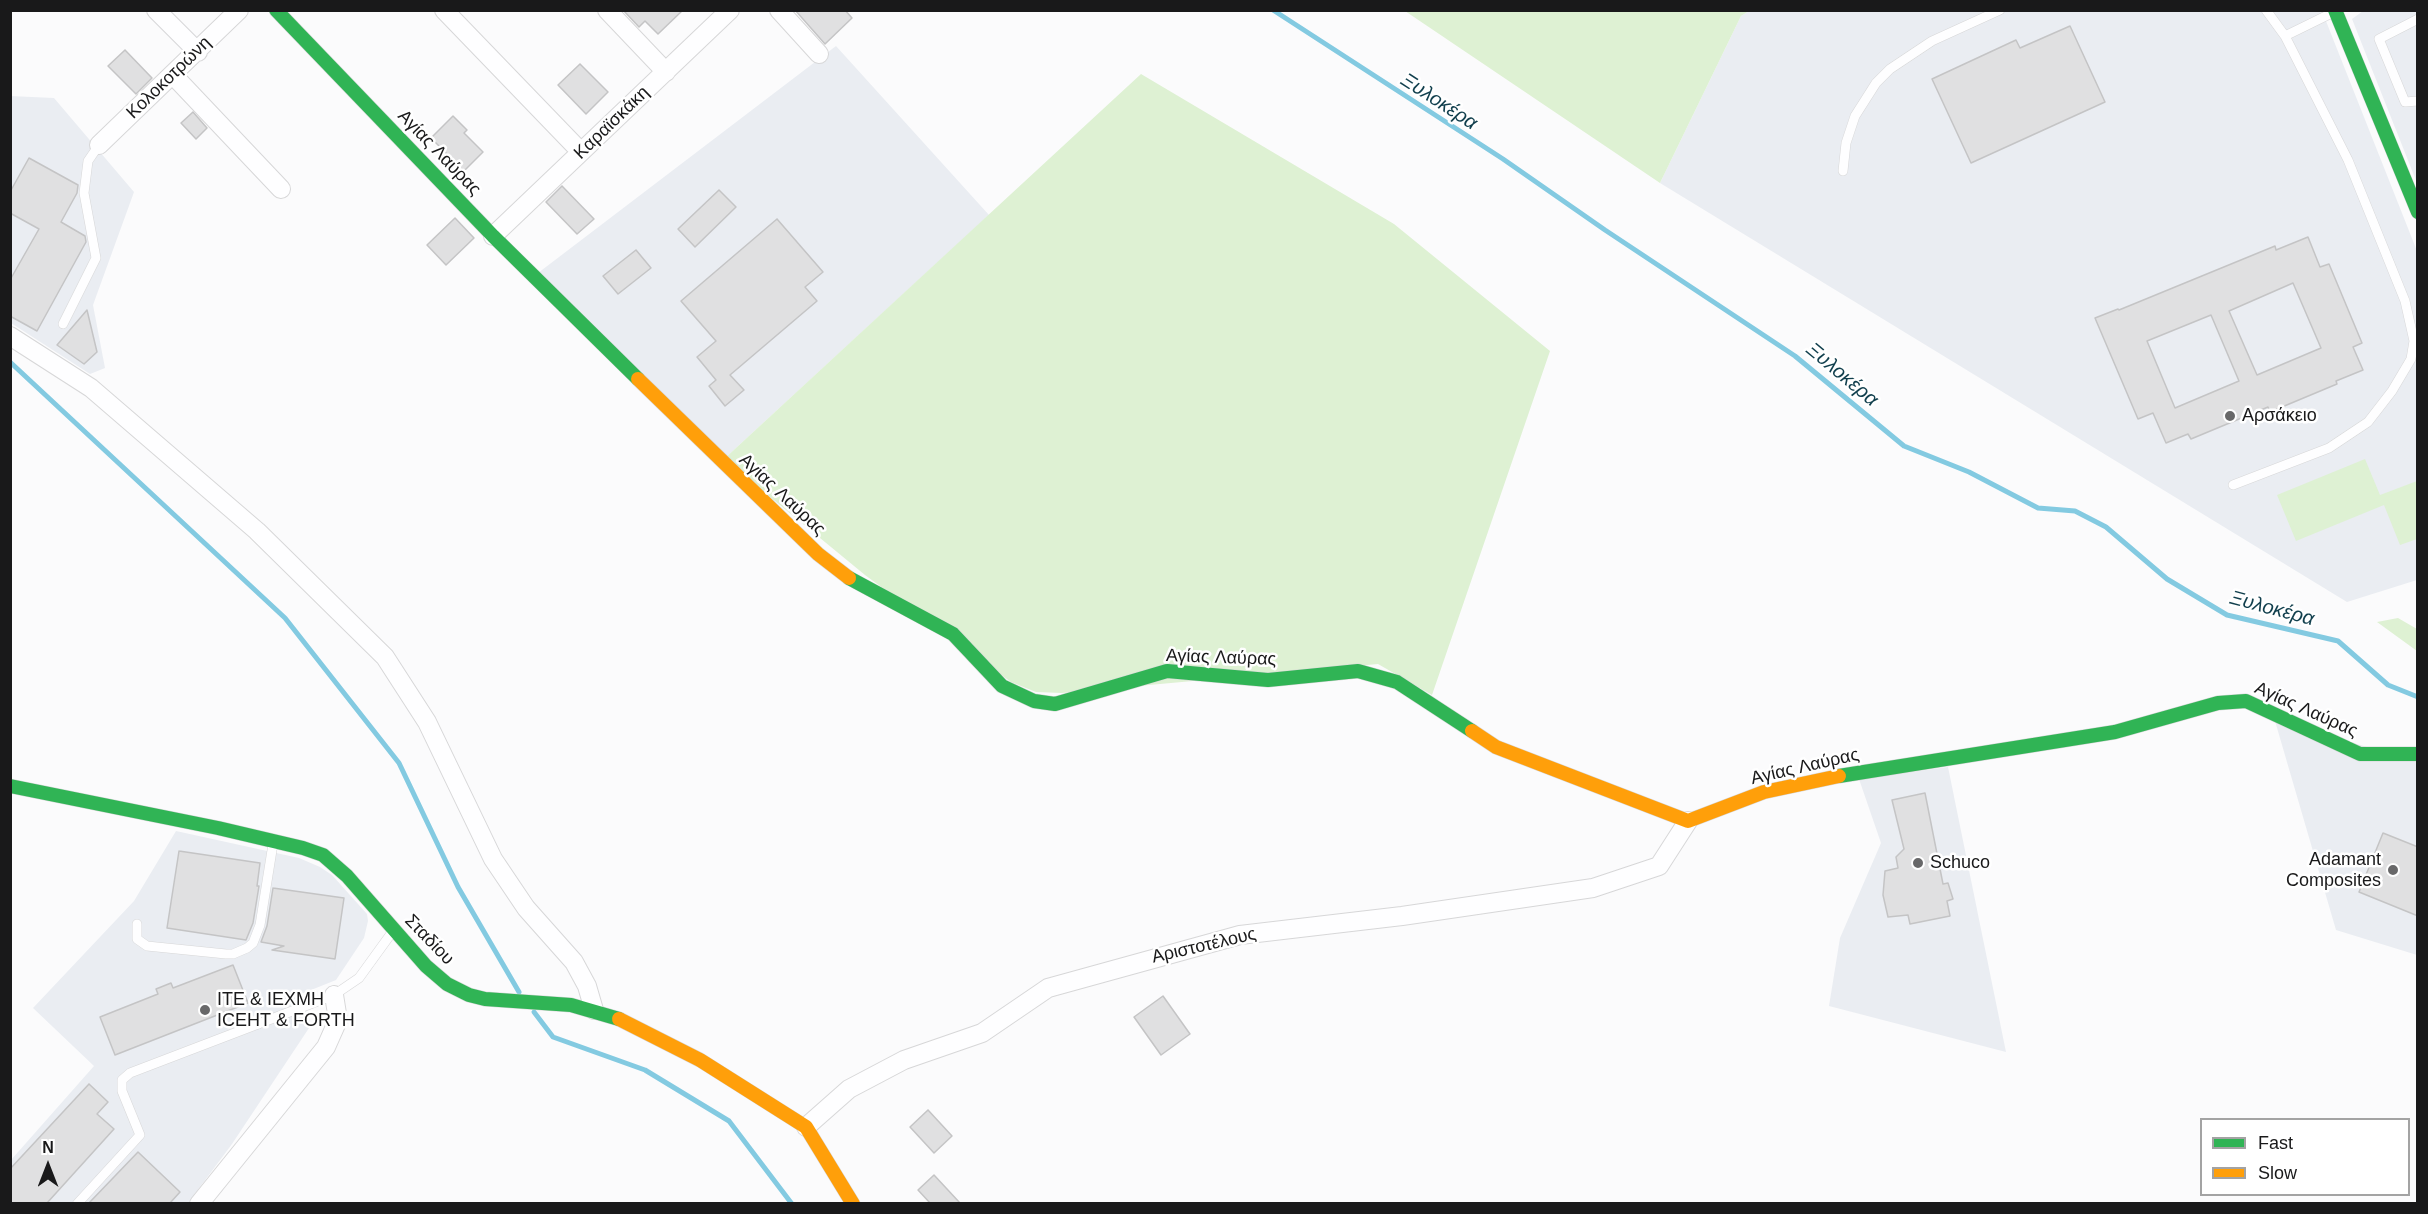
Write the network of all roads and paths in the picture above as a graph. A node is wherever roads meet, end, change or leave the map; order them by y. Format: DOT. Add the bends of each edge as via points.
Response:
graph roads {
  1 [pos="156,10"];
  2 [pos="239,10"];
  3 [pos="276,10"];
  4 [pos="444,10"];
  5 [pos="607,10"];
  6 [pos="730,10"];
  7 [pos="779,10"];
  8 [pos="2000,10"];
  9 [pos="2266,10"];
  10 [pos="2336,11"];
  11 [pos="2418,19"];
  12 [pos="2284,36"];
  13 [pos="198,52"];
  14 [pos="819,54"];
  15 [pos="666,72"];
  16 [pos="173,75"];
  17 [pos="2418,101"];
  18 [pos="99,145"];
  19 [pos="581,152"];
  20 [pos="1843,171"];
  21 [pos="280,189"];
  22 [pos="2414,192"];
  23 [pos="2418,212"];
  24 [pos="493,236"];
  25 [pos="63,324"];
  26 [pos="10,336"];
  27 [pos="2233,485"];
  28 [pos="2418,754"];
  29 [pos="10,786"];
  30 [pos="1688,821"];
  31 [pos="273,841"];
  32 [pos="137,924"];
  33 [pos="393,931"];
  34 [pos="333,995"];
  35 [pos="594,1010"];
  36 [pos="806,1127"];
  37 [pos="77,1203"];
  38 [pos="199,1203"];
  39 [pos="852,1203"];
  1 -- 13 [label="street"];
  2 -- 13 [label="street, Κολοκοτρώνη"];
  3 -- 24 [label="street, Αγίας Λαύρας"];
  4 -- 19 [label="street"];
  5 -- 15 [label="street"];
  6 -- 15 [label="street, Καραϊσκάκη"];
  7 -- 14 [label="street"];
  8 -- 20 [label="lane" via="1932,41 1876,83 1855,116 1846,143"];
  9 -- 12 [label="lane"];
  10 -- 12 [label="lane"];
  10 -- 22 [label="street"];
  11 -- 17 [label="lane" via="2379,39 2405,102"];
  12 -- 27 [label="lane" via="2348,160 2405,301 2415,341 2411,359 2368,422 2329,448"];
  13 -- 16 [label="street, Κολοκοτρώνη"];
  15 -- 19 [label="street, Καραϊσκάκη"];
  16 -- 18 [label="street, Κολοκοτρώνη"];
  16 -- 21 [label="street"];
  18 -- 25 [label="lane" via="88,161 84,193 96,258"];
  19 -- 24 [label="street, Καραϊσκάκη"];
  22 -- 23 [label="street"];
  24 -- 30 [label="street, Αγίας Λαύρας" via="818,554 857,584 953,634 1002,686 1034,701 1055,704 1167,671 1268,680 1358,671 1397,682 1496,747"];
  26 -- 35 [label="street" via="91,388 257,531 385,657 427,723 493,859 526,908 574,962"];
  28 -- 30 [label="street, Αγίας Λαύρας" via="2360,754 2246,701 2227,702 2115,732 1857,772 1764,792"];
  29 -- 31 [label="street, Σταδίου"];
  30 -- 36 [label="street, Αριστοτέλους" via="1659,866 1593,888 1240,935 1048,988 982,1033 904,1060 849,1089"];
  31 -- 32 [label="lane" via="260,925 248,948 226,954 147,946 137,939"];
  31 -- 33 [label="street, Σταδίου" via="331,860"];
  33 -- 34 [label="lane" via="359,978"];
  33 -- 35 [label="street, Σταδίου" via="447,984 469,995"];
  34 -- 37 [label="lane" via="130,1073 122,1080 122,1091 140,1136"];
  34 -- 38 [label="street" via="338,1020 326,1047"];
  35 -- 36 [label="street, Σταδίου" via="631,1023 700,1060"];
  36 -- 39 [label="street, Σταδίου"];
}
